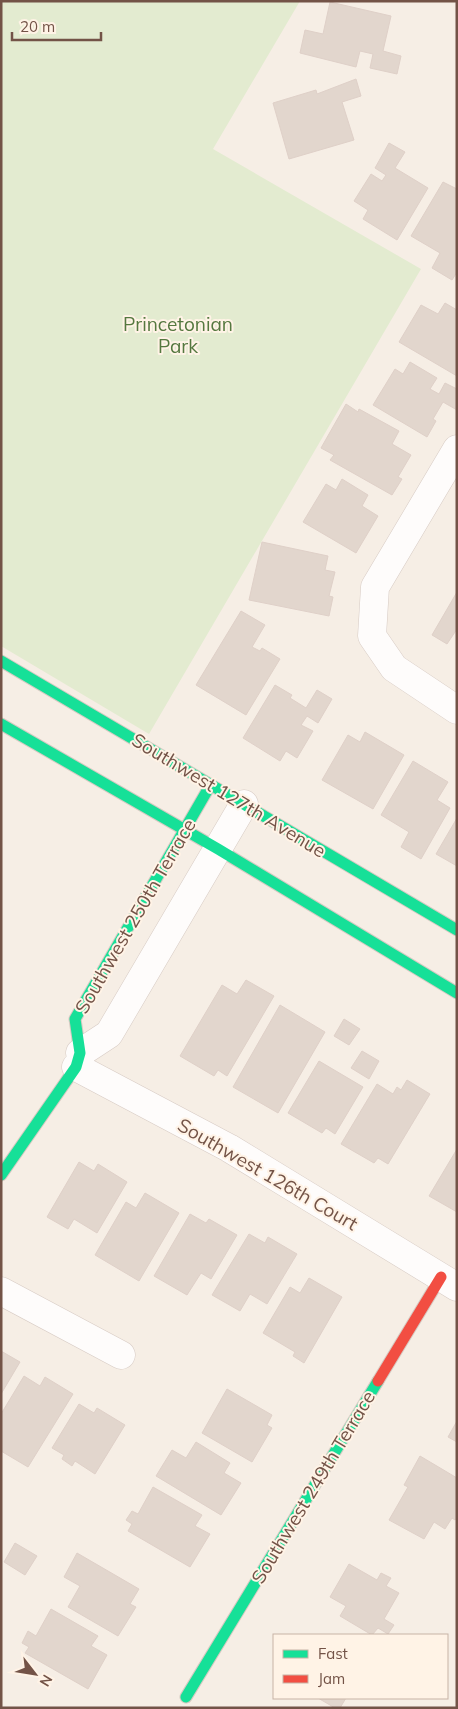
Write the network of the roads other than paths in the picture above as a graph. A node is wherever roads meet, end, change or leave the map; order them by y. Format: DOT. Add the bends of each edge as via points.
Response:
graph roads {
  1 [pos="457,449"];
  2 [pos="1,661"];
  3 [pos="457,710"];
  4 [pos="1,724"];
  5 [pos="211,784"];
  6 [pos="244,804"];
  7 [pos="185,829"];
  8 [pos="218,849"];
  9 [pos="457,930"];
  10 [pos="457,993"];
  11 [pos="78,1060"];
  12 [pos="1,1176"];
  13 [pos="449,1282"];
  14 [pos="1,1291"];
  15 [pos="121,1355"];
  16 [pos="186,1696"];
  1 -- 3 [label="street" via="375,587 372,636 394,668"];
  2 -- 5 [label="street, Southwest 127th Avenue"];
  4 -- 7 [label="street"];
  5 -- 6 [label="street, Southwest 127th Avenue"];
  5 -- 7 [label="street, Southwest 250th Terrace"];
  6 -- 8 [label="street, Southwest 250th Terrace"];
  6 -- 9 [label="street, Southwest 127th Avenue"];
  7 -- 8 [label="street"];
  7 -- 11 [label="street, Southwest 250th Terrace" via="75,1019"];
  8 -- 10 [label="street"];
  8 -- 11 [label="street, Southwest 250th Terrace" via="109,1034"];
  11 -- 12 [label="street, Southwest 250th Terrace"];
  11 -- 13 [label="street, Southwest 126th Court"];
  13 -- 16 [label="street, Southwest 249th Terrace"];
  14 -- 15 [label="street"];
}
